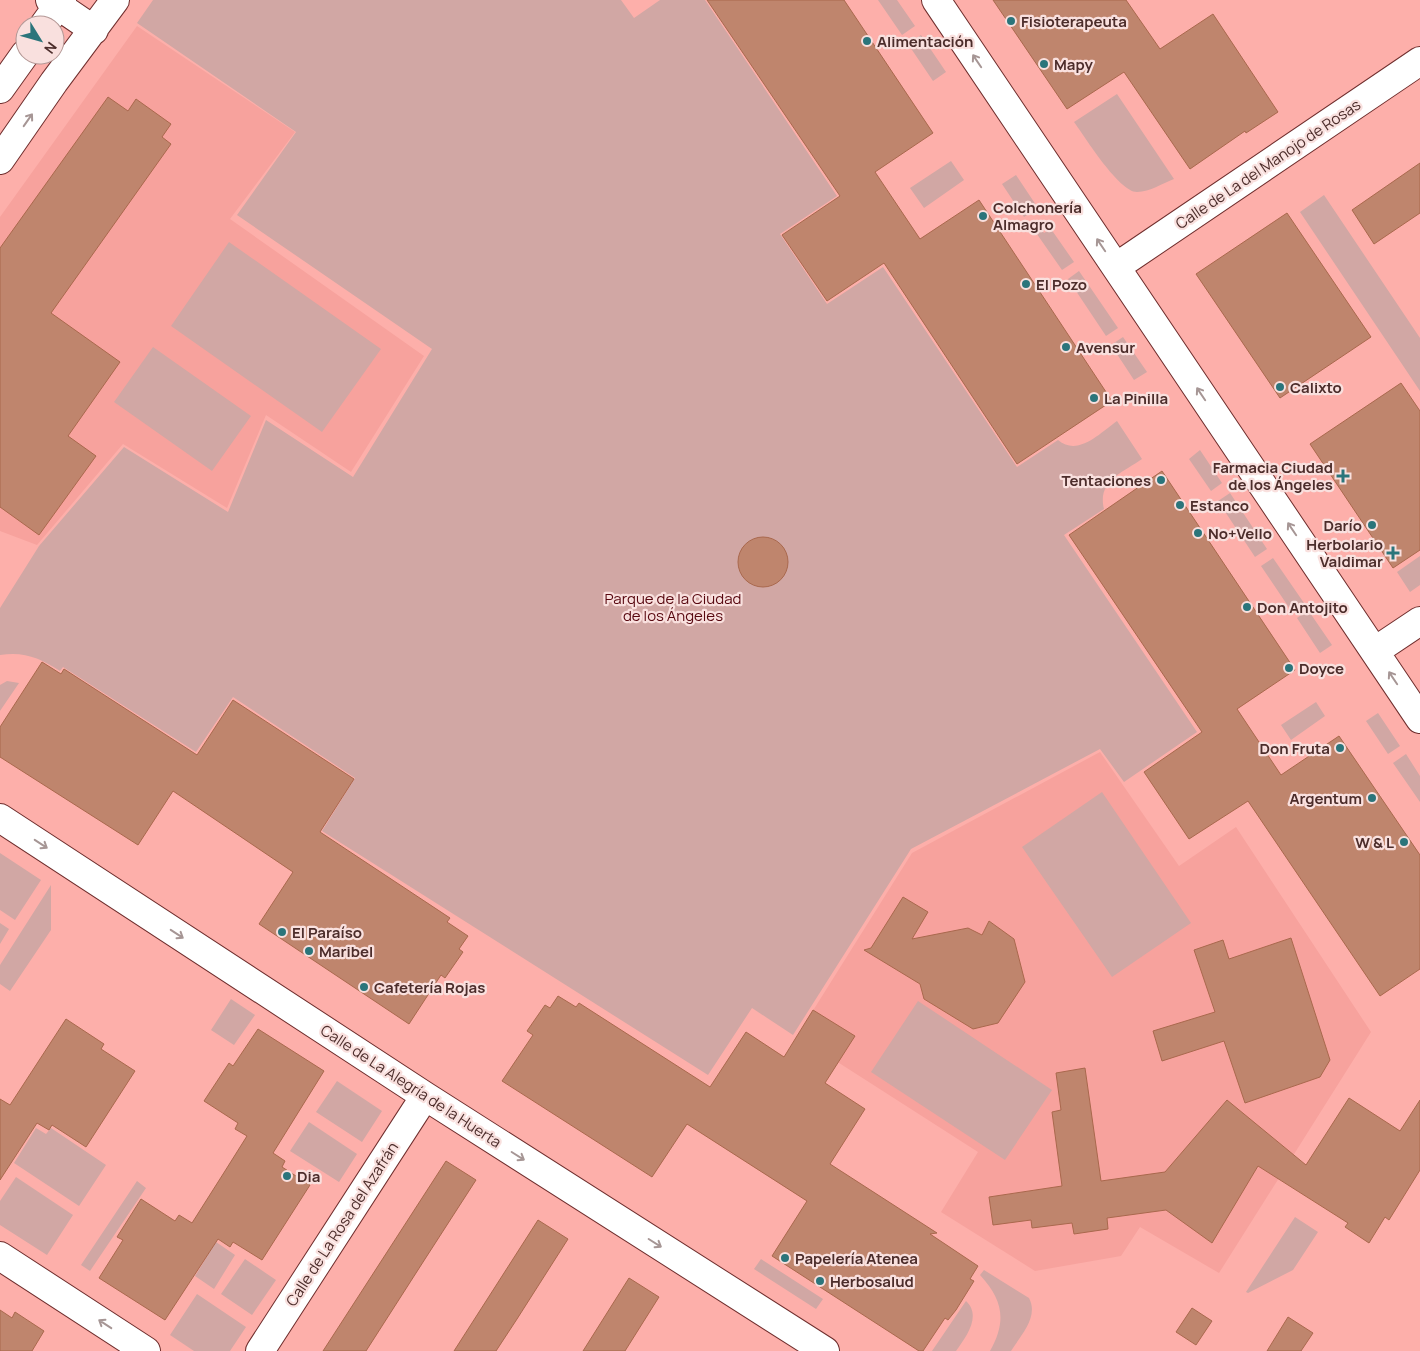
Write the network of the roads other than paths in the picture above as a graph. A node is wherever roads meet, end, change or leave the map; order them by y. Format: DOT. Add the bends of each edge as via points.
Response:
graph roads {
  1 [pos="115,0"];
  2 [pos="936,0"];
  3 [pos="53,8"];
  4 [pos="94,30"];
  5 [pos="1420,61"];
  6 [pos="17,65"];
  7 [pos="0,89"];
  8 [pos="0,160"];
  9 [pos="1116,267"];
  10 [pos="1420,621"];
  11 [pos="1375,651"];
  12 [pos="1420,719"];
  13 [pos="0,818"];
  14 [pos="425,1096"];
  15 [pos="0,1256"];
  16 [pos="146,1351"];
  17 [pos="260,1351"];
  18 [pos="825,1351"];
  1 -- 4 [label="street"];
  9 -- 2 [label="street, one-way"];
  3 -- 4 [label="street"];
  8 -- 4 [label="street, one-way"];
  5 -- 9 [label="street, Calle de La del Manojo de Rosas"];
  6 -- 7 [label="street"];
  11 -- 9 [label="street, one-way"];
  10 -- 11 [label="street"];
  12 -- 11 [label="street, one-way"];
  13 -- 14 [label="street, Calle de La Alegría de la Huerta, one-way"];
  14 -- 17 [label="street, Calle de La Rosa del Azafrán"];
  14 -- 18 [label="street, Calle de La Alegría de la Huerta, one-way"];
  16 -- 15 [label="street, one-way"];
}
